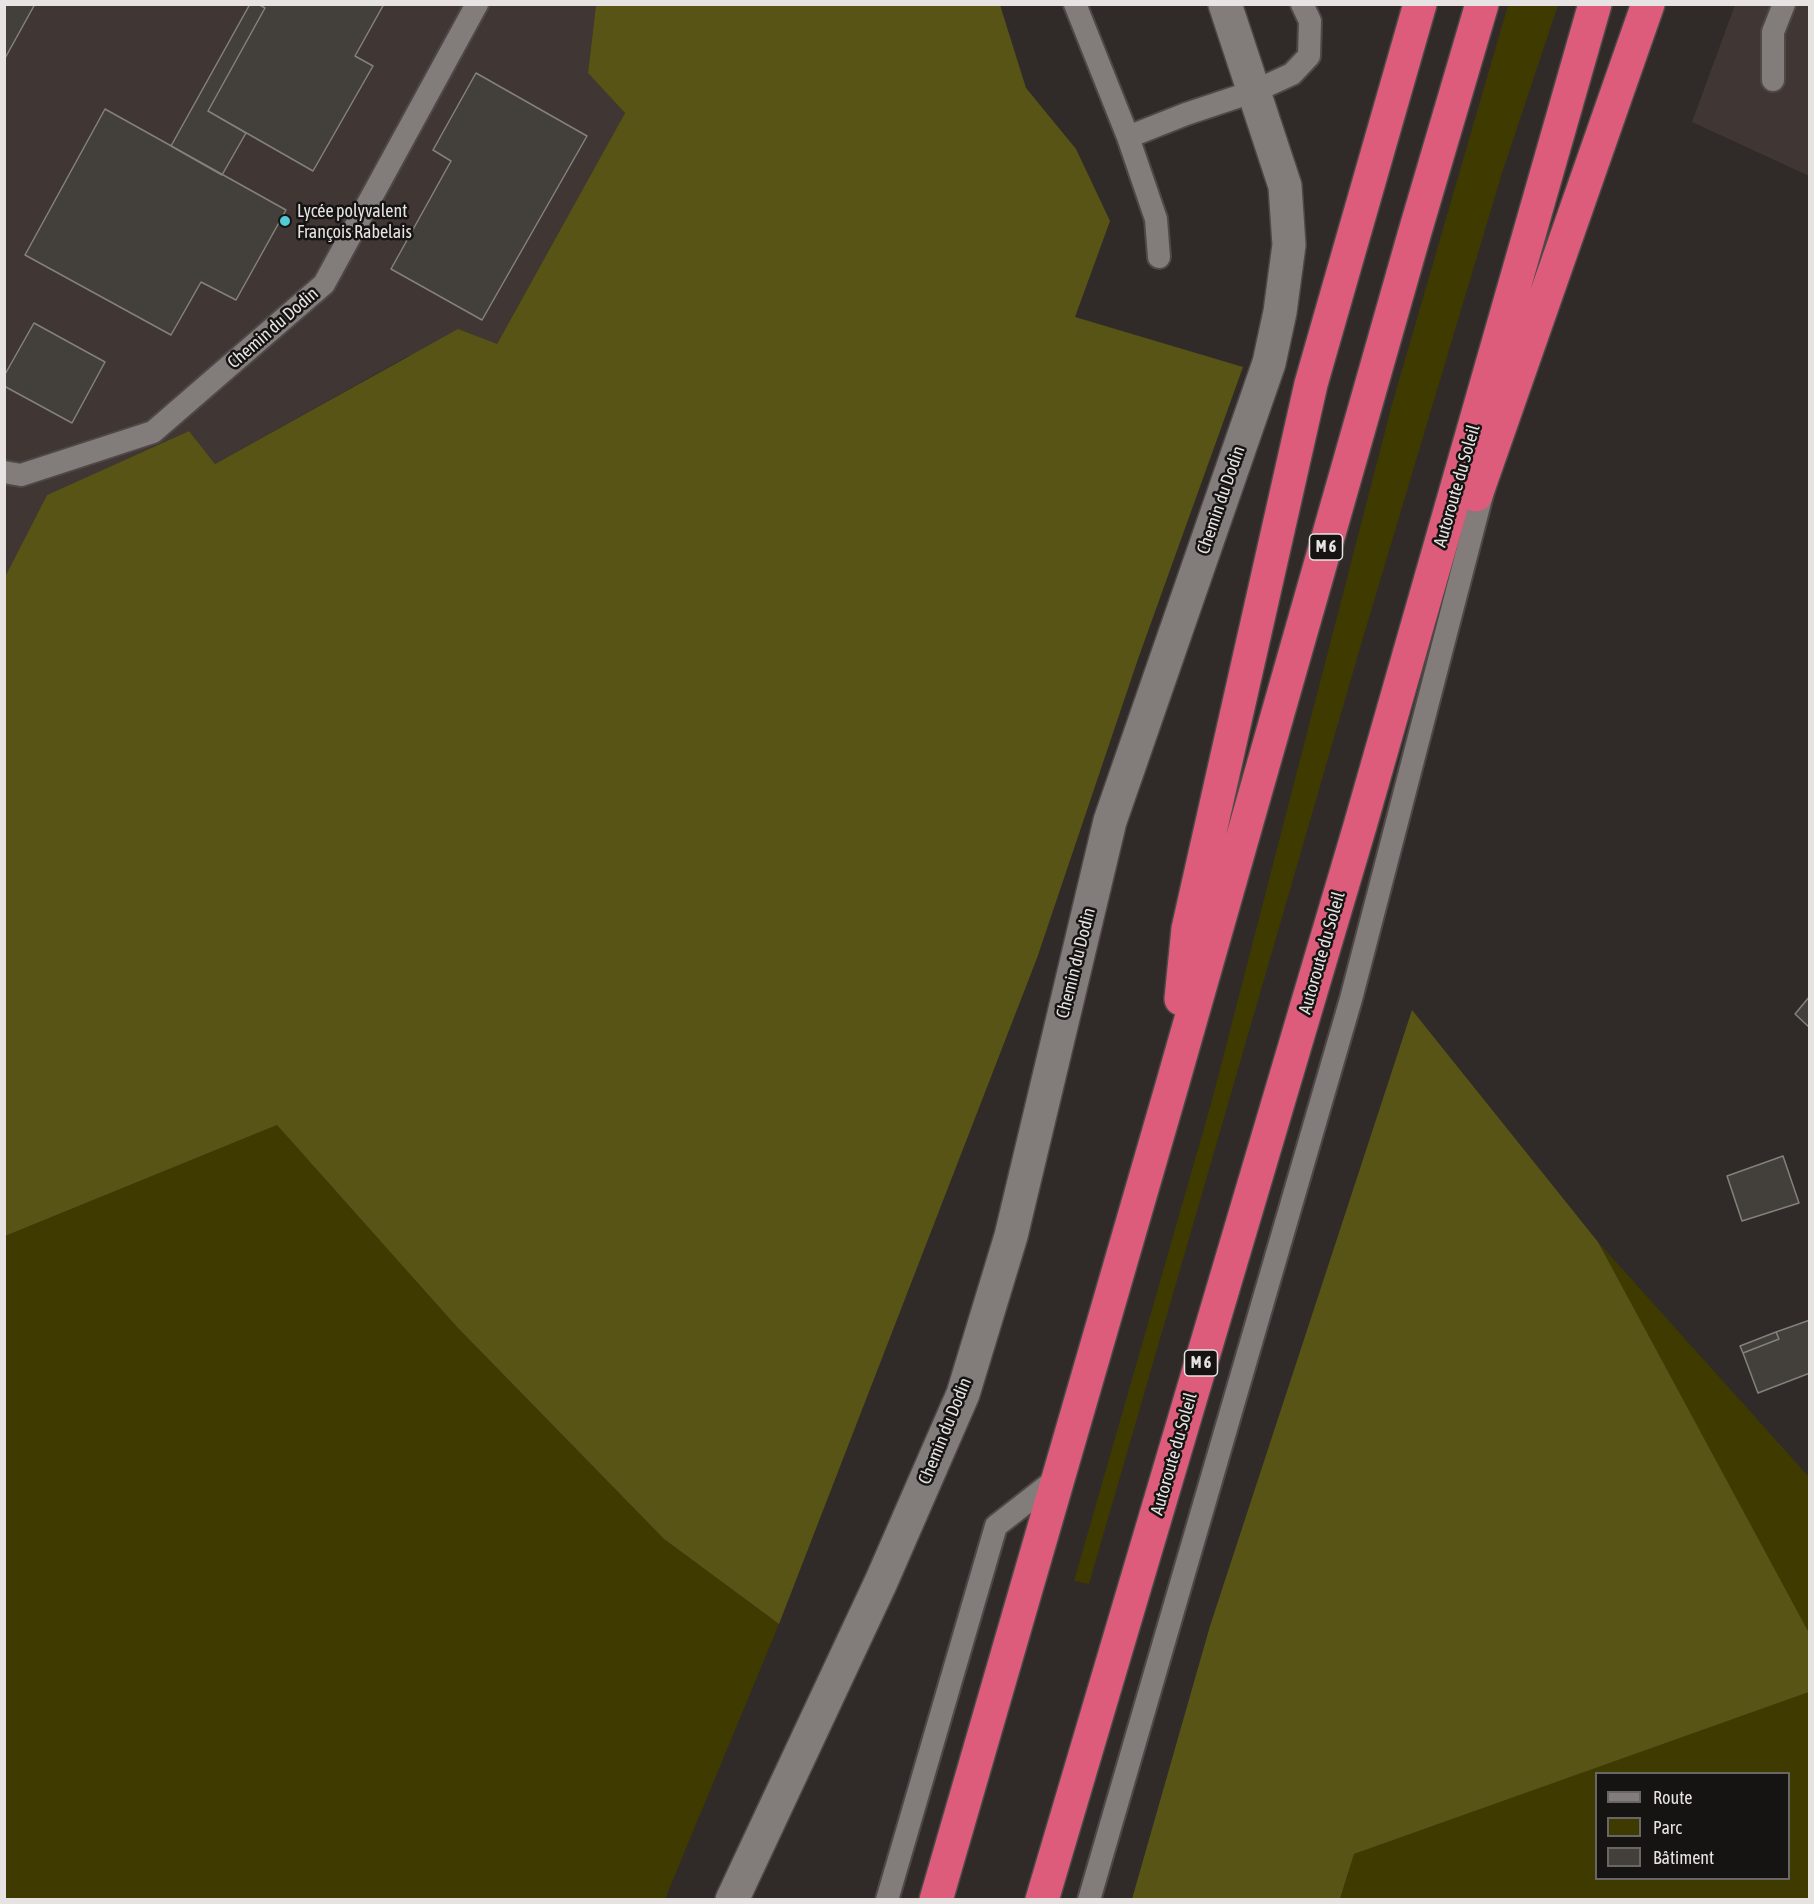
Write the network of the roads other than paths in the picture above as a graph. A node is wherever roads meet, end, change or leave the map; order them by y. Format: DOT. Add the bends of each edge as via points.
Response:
graph roads {
  1 [pos="477,4"];
  2 [pos="1075,4"];
  3 [pos="1225,4"];
  4 [pos="1302,4"];
  5 [pos="1420,4"];
  6 [pos="1482,4"];
  7 [pos="1595,4"];
  8 [pos="1648,4"];
  9 [pos="1784,4"];
  10 [pos="1773,80"];
  11 [pos="1255,91"];
  12 [pos="1128,137"];
  13 [pos="1159,257"];
  14 [pos="1501,422"];
  15 [pos="4,472"];
  16 [pos="1360,826"];
  17 [pos="1171,1089"];
  18 [pos="1060,1476"];
  19 [pos="732,1899"];
  20 [pos="886,1899"];
  21 [pos="936,1899"];
  22 [pos="1042,1899"];
  23 [pos="1089,1899"];
  1 -- 15 [label="lane, Chemin du Dodin" via="324,284 153,432 21,475"];
  2 -- 12 [label="lane"];
  3 -- 11 [label="street, Chemin du Dodin"];
  4 -- 11 [label="lane" via="1310,21 1308,56 1292,74"];
  5 -- 17 [label="highway" via="1308,395 1188,929"];
  6 -- 17 [label="highway, M 6"];
  7 -- 16 [label="highway, Autoroute du Soleil / M 6"];
  8 -- 14 [label="highway"];
  9 -- 10 [label="lane" via="1773,32"];
  11 -- 12 [label="lane"];
  11 -- 19 [label="street, Chemin du Dodin" via="1285,186 1289,245 1269,363 1110,821 1011,1236 963,1394 881,1582"];
  12 -- 13 [label="lane" via="1156,219"];
  14 -- 16 [label="highway"];
  14 -- 23 [label="lane" via="1347,1010"];
  16 -- 22 [label="highway, Autoroute du Soleil / M 6"];
  17 -- 18 [label="highway, M 6"];
  18 -- 20 [label="lane" via="996,1526"];
  18 -- 21 [label="highway, M 6"];
}
